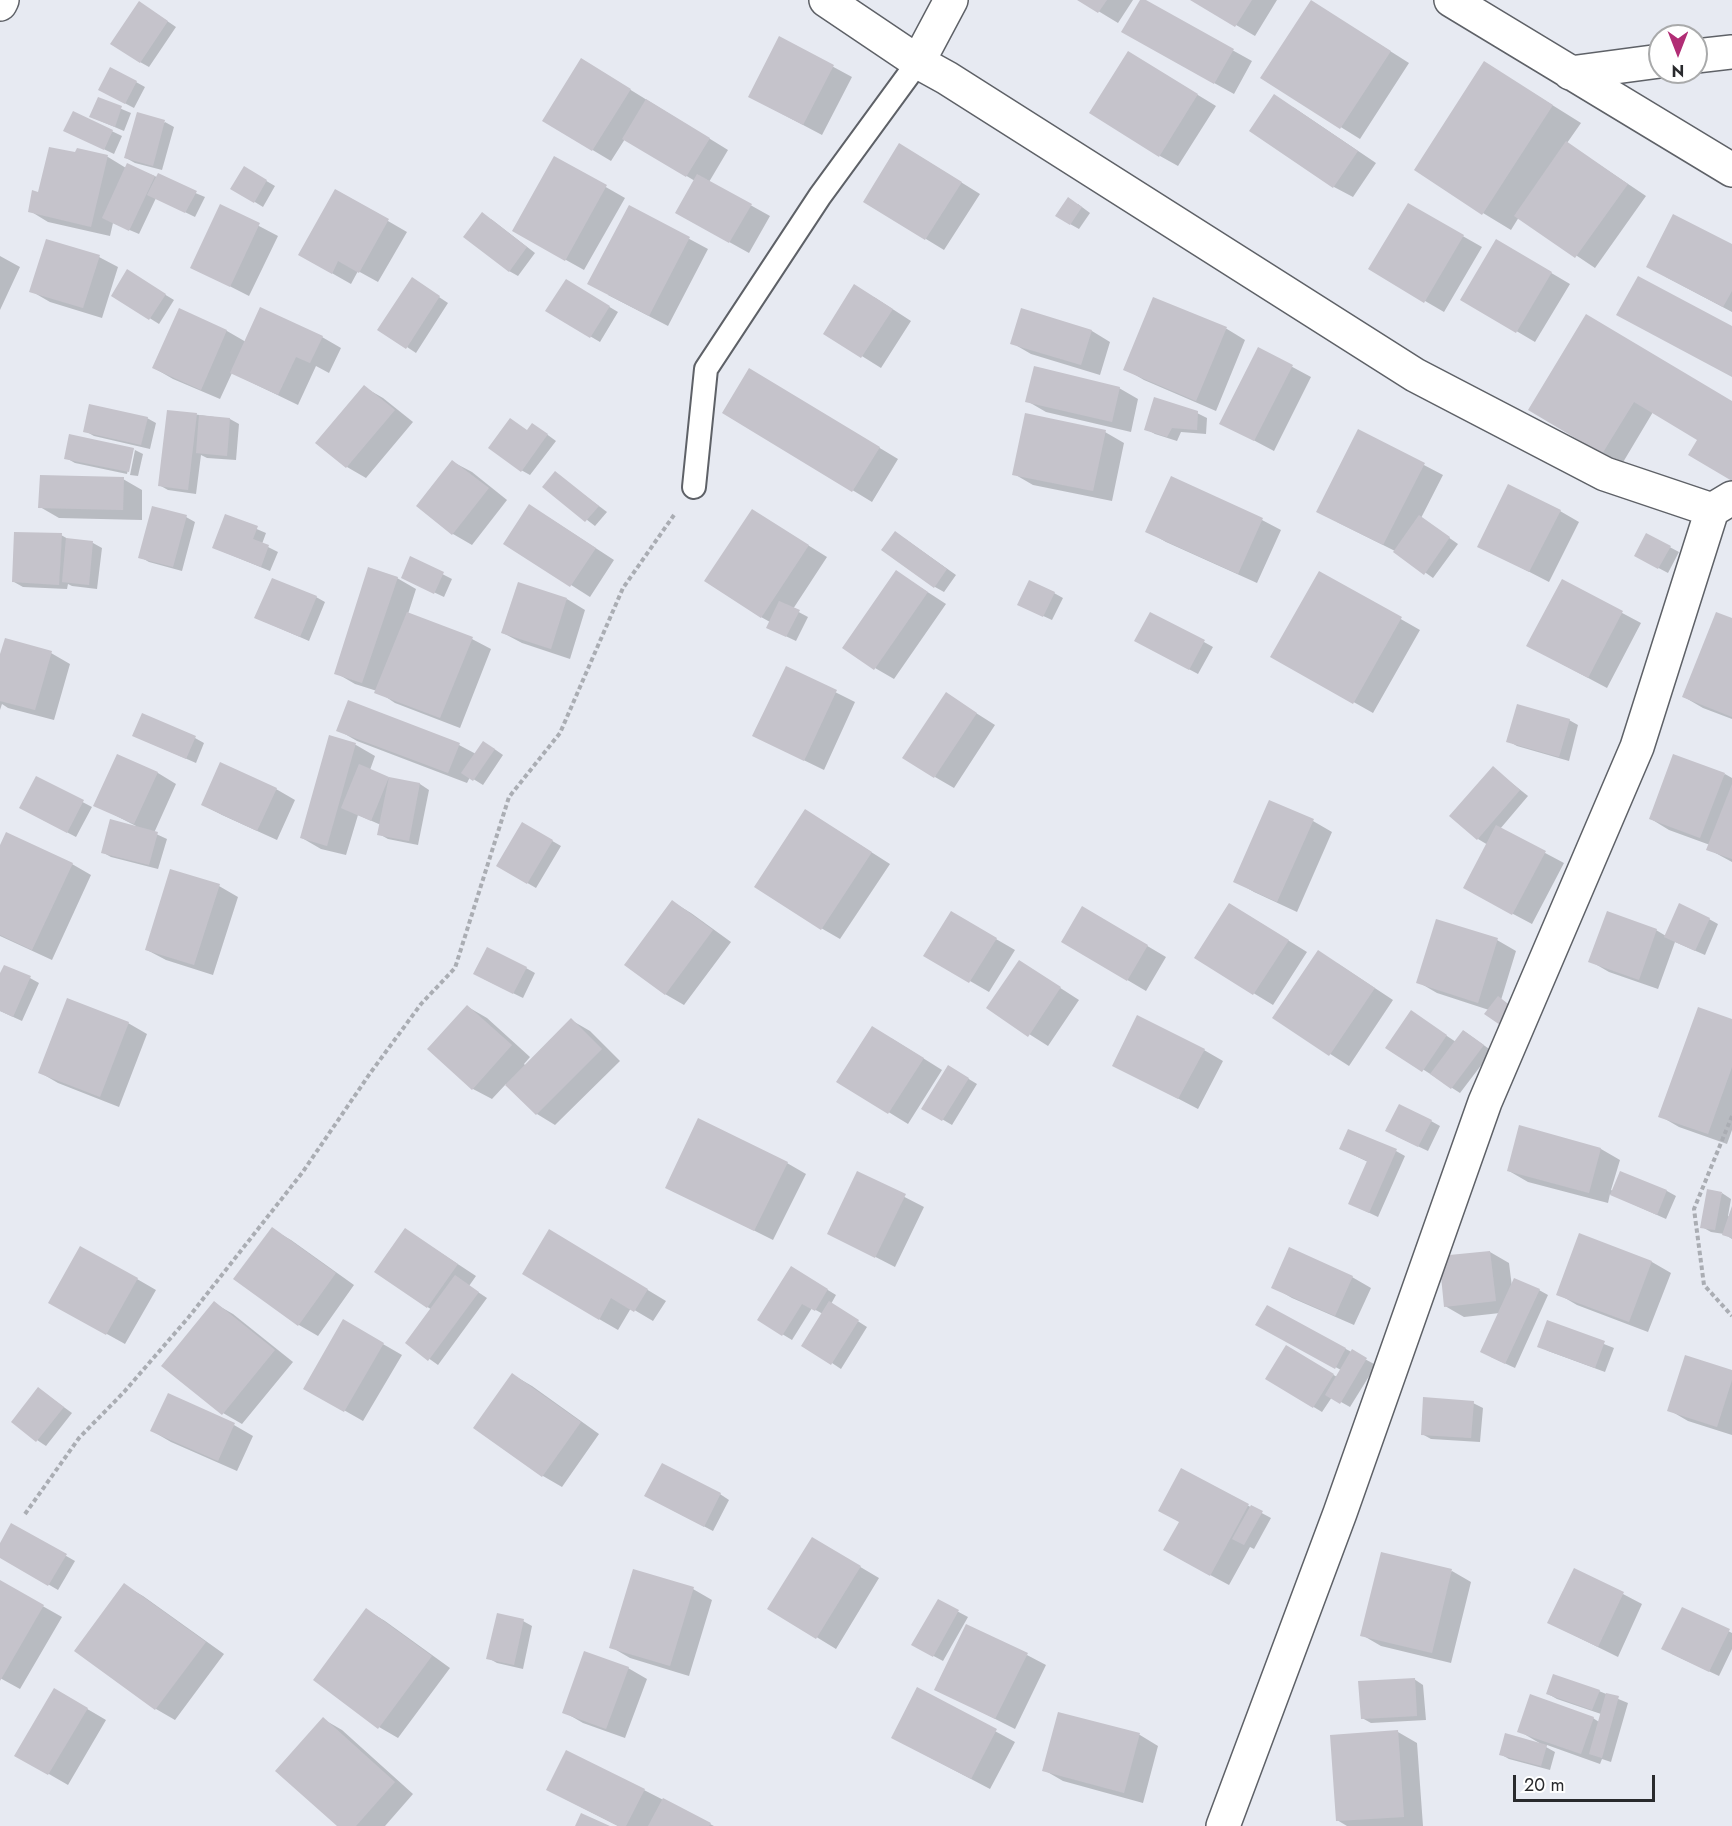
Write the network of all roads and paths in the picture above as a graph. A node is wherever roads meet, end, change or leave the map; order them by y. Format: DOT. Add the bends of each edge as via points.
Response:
graph roads {
  1 [pos="2,0"];
  2 [pos="826,0"];
  3 [pos="951,0"];
  4 [pos="1451,0"];
  5 [pos="0,4"];
  6 [pos="1732,52"];
  7 [pos="1708,55"];
  8 [pos="918,62"];
  9 [pos="1648,63"];
  10 [pos="1570,73"];
  11 [pos="1732,170"];
  12 [pos="694,487"];
  13 [pos="1722,504"];
  14 [pos="1732,1116"];
  15 [pos="1732,1316"];
  16 [pos="25,1514"];
  17 [pos="1223,1826"];
  1 -- 5 [label="street"];
  2 -- 8 [label="street"];
  3 -- 8 [label="street"];
  4 -- 10 [label="street"];
  6 -- 7 [label="street"];
  8 -- 12 [label="lane" via="820,196 706,369"];
  8 -- 13 [label="street" via="1415,375 1605,474"];
  9 -- 10 [label="street"];
  10 -- 11 [label="street"];
  12 -- 16 [label="path" via="623,588 560,733 509,797 455,968 421,1004 302,1173 188,1318 79,1438"];
  13 -- 17 [label="street" via="1637,747 1485,1102 1340,1513"];
  14 -- 15 [label="path" via="1694,1209 1704,1285"];
}
